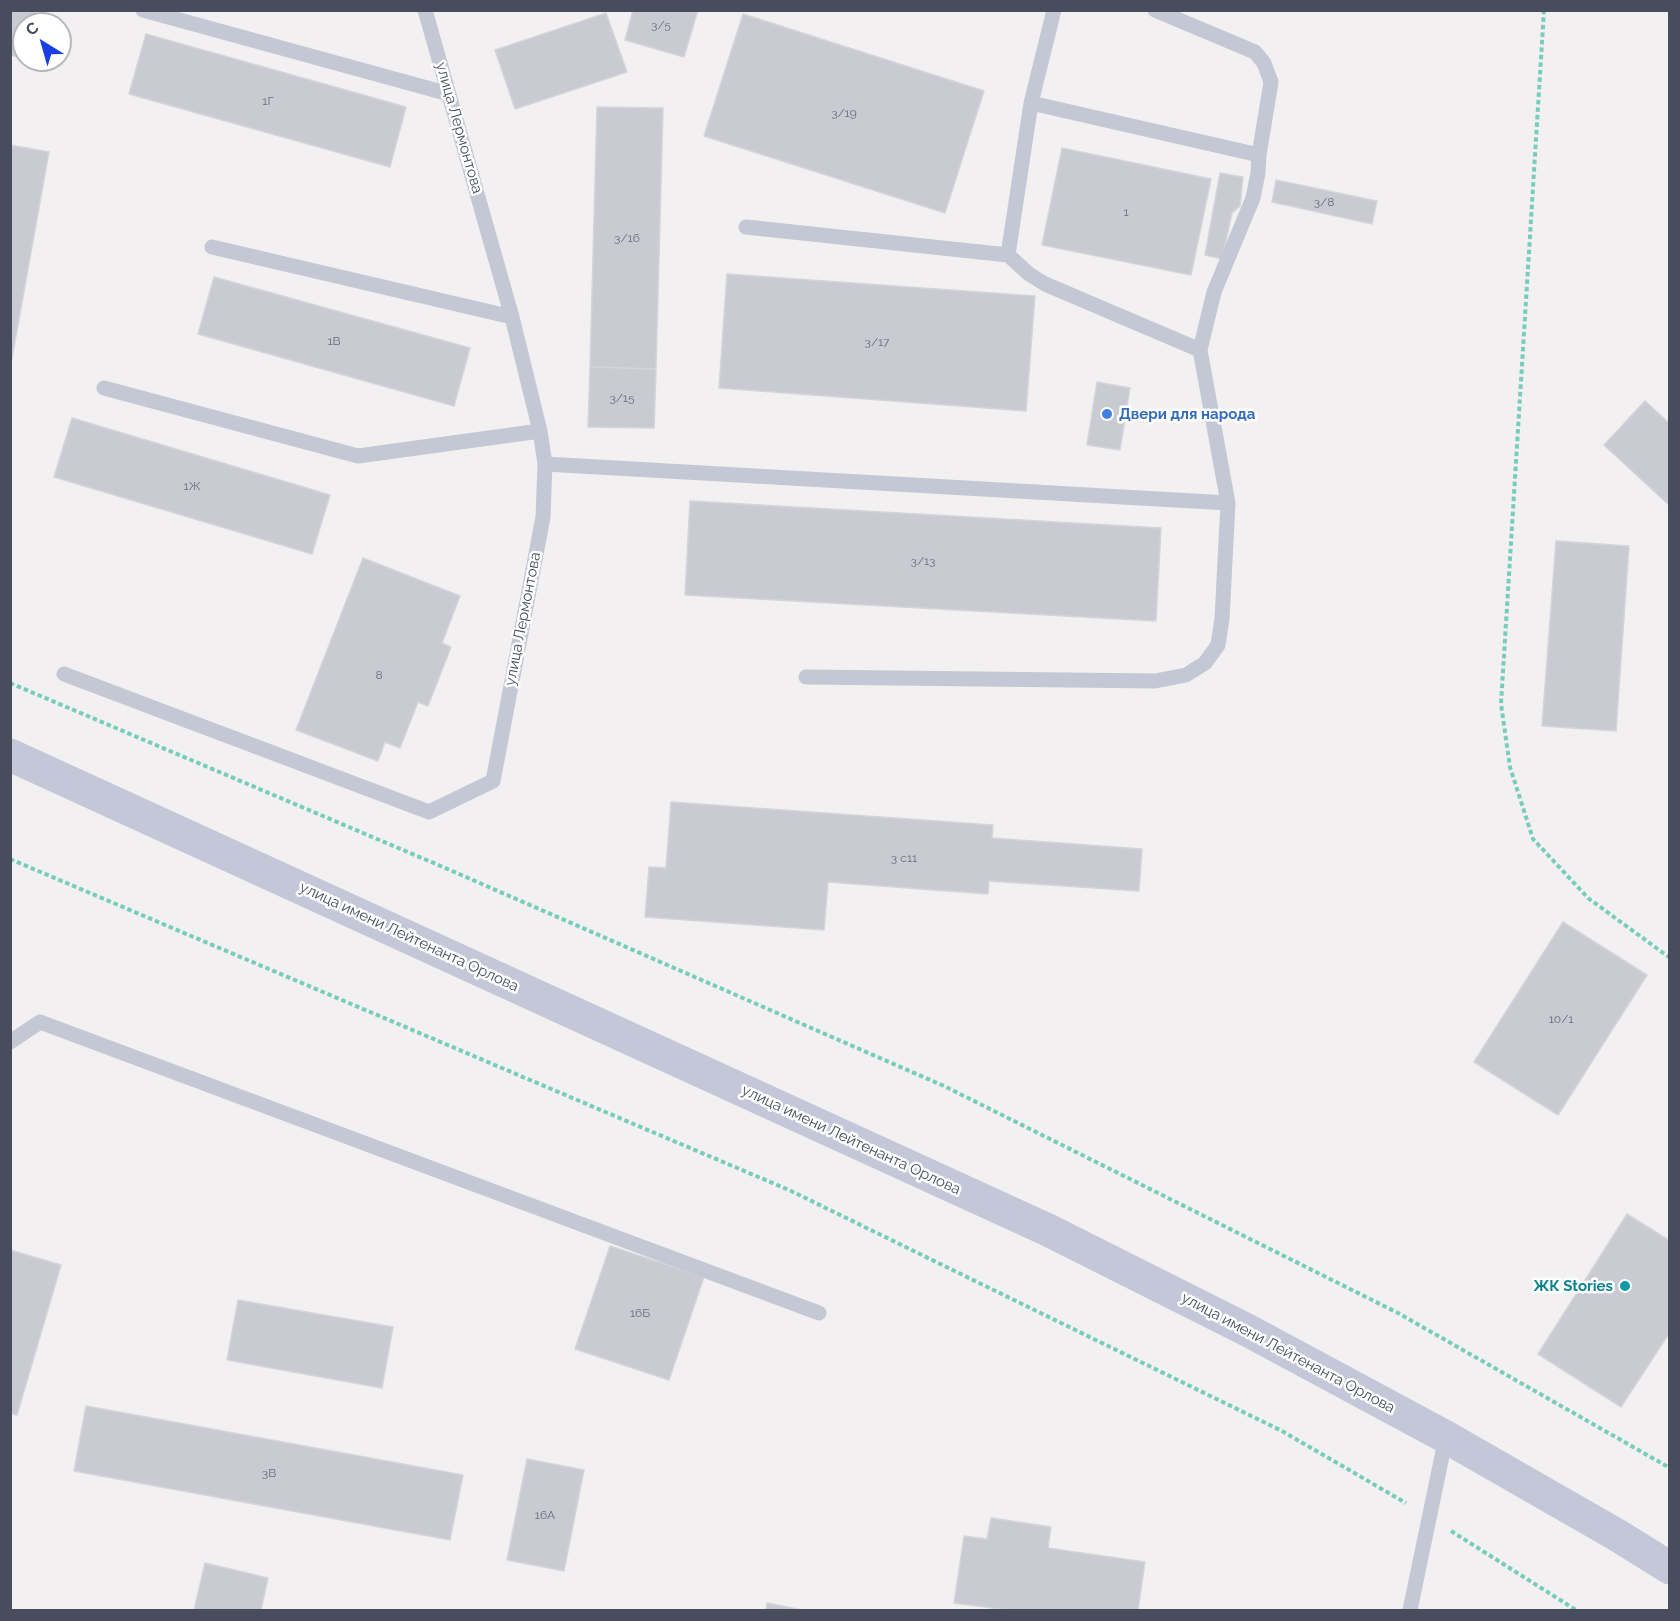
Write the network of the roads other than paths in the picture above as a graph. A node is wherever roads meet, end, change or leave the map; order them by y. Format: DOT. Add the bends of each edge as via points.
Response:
graph roads {
  1 [pos="142,10"];
  2 [pos="424,10"];
  3 [pos="1054,10"];
  4 [pos="1155,10"];
  5 [pos="449,94"];
  6 [pos="1031,103"];
  7 [pos="1259,155"];
  8 [pos="746,227"];
  9 [pos="212,247"];
  10 [pos="1008,255"];
  11 [pos="512,317"];
  12 [pos="1200,350"];
  13 [pos="104,388"];
  14 [pos="540,431"];
  15 [pos="544,464"];
  16 [pos="1228,503"];
  17 [pos="64,674"];
  18 [pos="806,677"];
  19 [pos="10,755"];
  20 [pos="10,1042"];
  21 [pos="819,1312"];
  22 [pos="1446,1437"];
  23 [pos="1670,1568"];
  24 [pos="1410,1611"];
  1 -- 5 [label="lane"];
  2 -- 5 [label="lane, улица Лермонтова"];
  3 -- 6 [label="lane"];
  4 -- 7 [label="lane" via="1255,52 1264,63 1271,82"];
  5 -- 11 [label="lane, улица Лермонтова"];
  6 -- 7 [label="lane"];
  6 -- 10 [label="lane"];
  7 -- 12 [label="lane" via="1253,198 1214,292"];
  8 -- 10 [label="lane"];
  9 -- 11 [label="lane"];
  10 -- 12 [label="lane" via="1045,284"];
  11 -- 14 [label="lane, улица Лермонтова"];
  12 -- 16 [label="lane"];
  13 -- 14 [label="lane" via="358,456"];
  14 -- 15 [label="lane, улица Лермонтова"];
  15 -- 16 [label="lane"];
  15 -- 17 [label="lane, улица Лермонтова" via="543,517 493,781 429,812"];
  16 -- 18 [label="lane" via="1218,645 1205,663 1186,675 1155,681"];
  19 -- 22 [label="main road, улица имени Лейтенанта Орлова" via="1048,1230 1249,1331"];
  20 -- 21 [label="lane" via="40,1022"];
  22 -- 23 [label="main road, улица имени Лейтенанта Орлова"];
  22 -- 24 [label="lane"];
}
